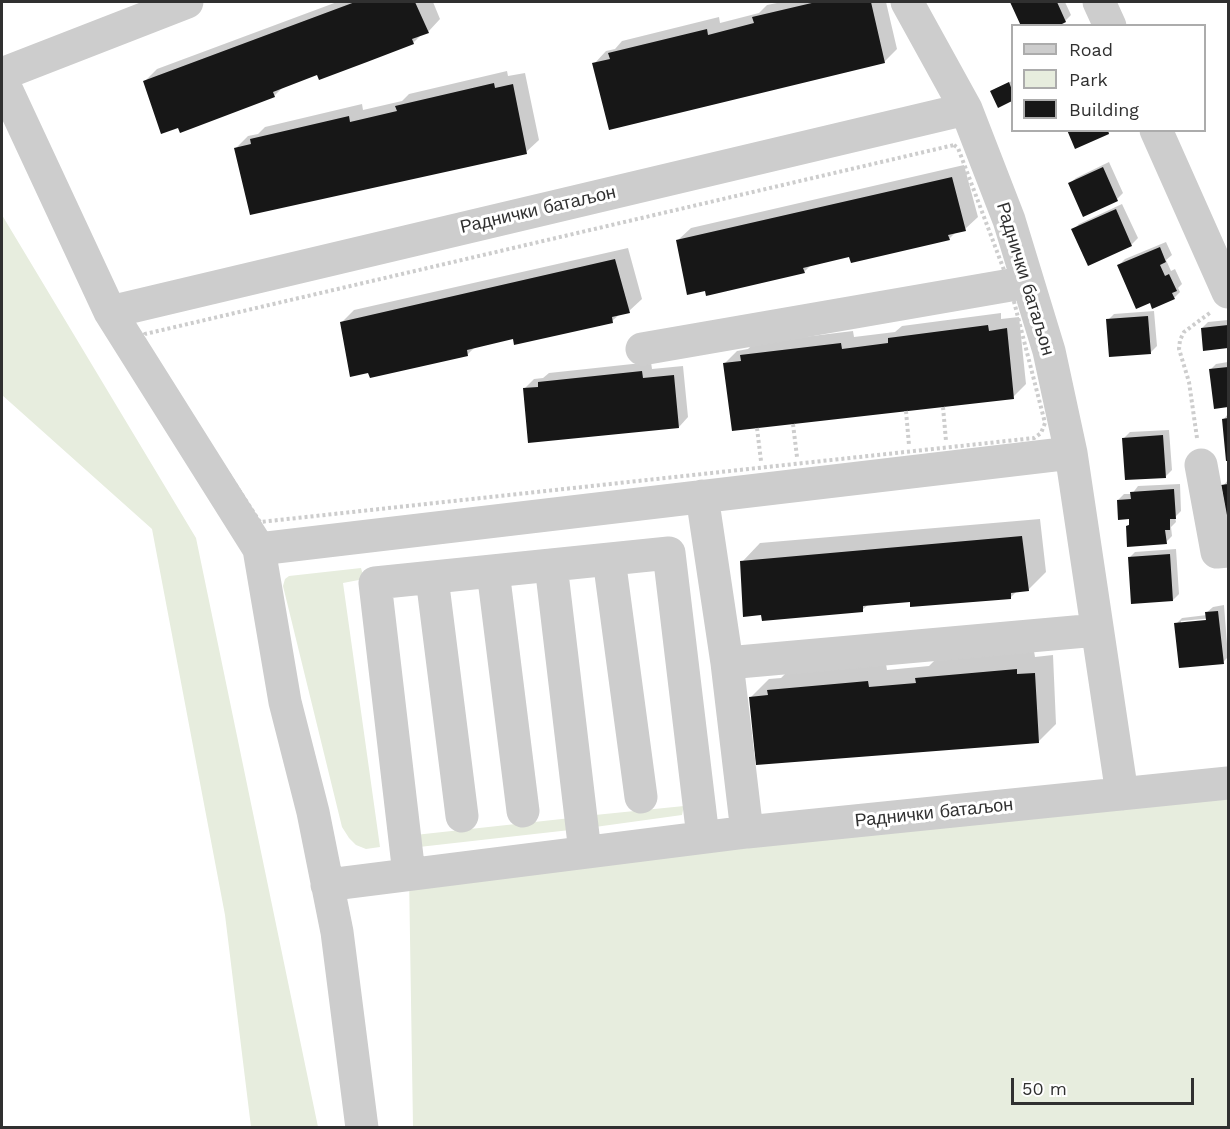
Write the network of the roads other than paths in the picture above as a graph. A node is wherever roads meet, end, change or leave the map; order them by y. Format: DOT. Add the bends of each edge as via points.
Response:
graph roads {
  1 [pos="187,2"];
  2 [pos="908,2"];
  3 [pos="1099,2"];
  4 [pos="1109,24"];
  5 [pos="2,74"];
  6 [pos="2,80"];
  7 [pos="966,109"];
  8 [pos="1157,132"];
  9 [pos="1028,282"];
  10 [pos="1224,299"];
  11 [pos="110,312"];
  12 [pos="642,348"];
  13 [pos="1071,453"];
  14 [pos="1201,465"];
  15 [pos="702,496"];
  16 [pos="259,549"];
  17 [pos="1228,552"];
  18 [pos="609,559"];
  19 [pos="550,565"];
  20 [pos="493,571"];
  21 [pos="432,578"];
  22 [pos="1097,630"];
  23 [pos="727,663"];
  24 [pos="1228,783"];
  25 [pos="1122,794"];
  26 [pos="641,797"];
  27 [pos="523,811"];
  28 [pos="462,816"];
  29 [pos="747,832"];
  30 [pos="703,837"];
  31 [pos="585,852"];
  32 [pos="409,874"];
  33 [pos="327,885"];
  34 [pos="362,1128"];
  1 -- 5 [label="street"];
  2 -- 7 [label="street, Раднички батаљон"];
  3 -- 4 [label="street"];
  6 -- 11 [label="street"];
  7 -- 9 [label="street, Раднички батаљон" via="1009,220"];
  7 -- 11 [label="street, Раднички батаљон"];
  8 -- 10 [label="street"];
  9 -- 12 [label="street"];
  9 -- 13 [label="street, Раднички батаљон" via="1049,351"];
  11 -- 16 [label="street"];
  13 -- 15 [label="street"];
  13 -- 22 [label="street, Раднички батаљон"];
  14 -- 17 [label="street" via="1217,552"];
  15 -- 16 [label="street"];
  15 -- 23 [label="street"];
  16 -- 33 [label="street" via="285,702"];
  18 -- 19 [label="street"];
  18 -- 26 [label="street"];
  18 -- 30 [label="street" via="669,553"];
  19 -- 20 [label="street"];
  19 -- 31 [label="street"];
  20 -- 21 [label="street"];
  20 -- 27 [label="street"];
  21 -- 28 [label="street"];
  21 -- 32 [label="street" via="375,583"];
  22 -- 23 [label="street"];
  22 -- 25 [label="street, Раднички батаљон"];
  23 -- 29 [label="street"];
  24 -- 25 [label="street, Раднички батаљон"];
  25 -- 29 [label="street, Раднички батаљон"];
  29 -- 30 [label="street, Раднички батаљон"];
  30 -- 31 [label="street, Раднички батаљон"];
  31 -- 32 [label="street, Раднички батаљон"];
  32 -- 33 [label="street, Раднички батаљон"];
  33 -- 34 [label="street" via="337,932"];
}
